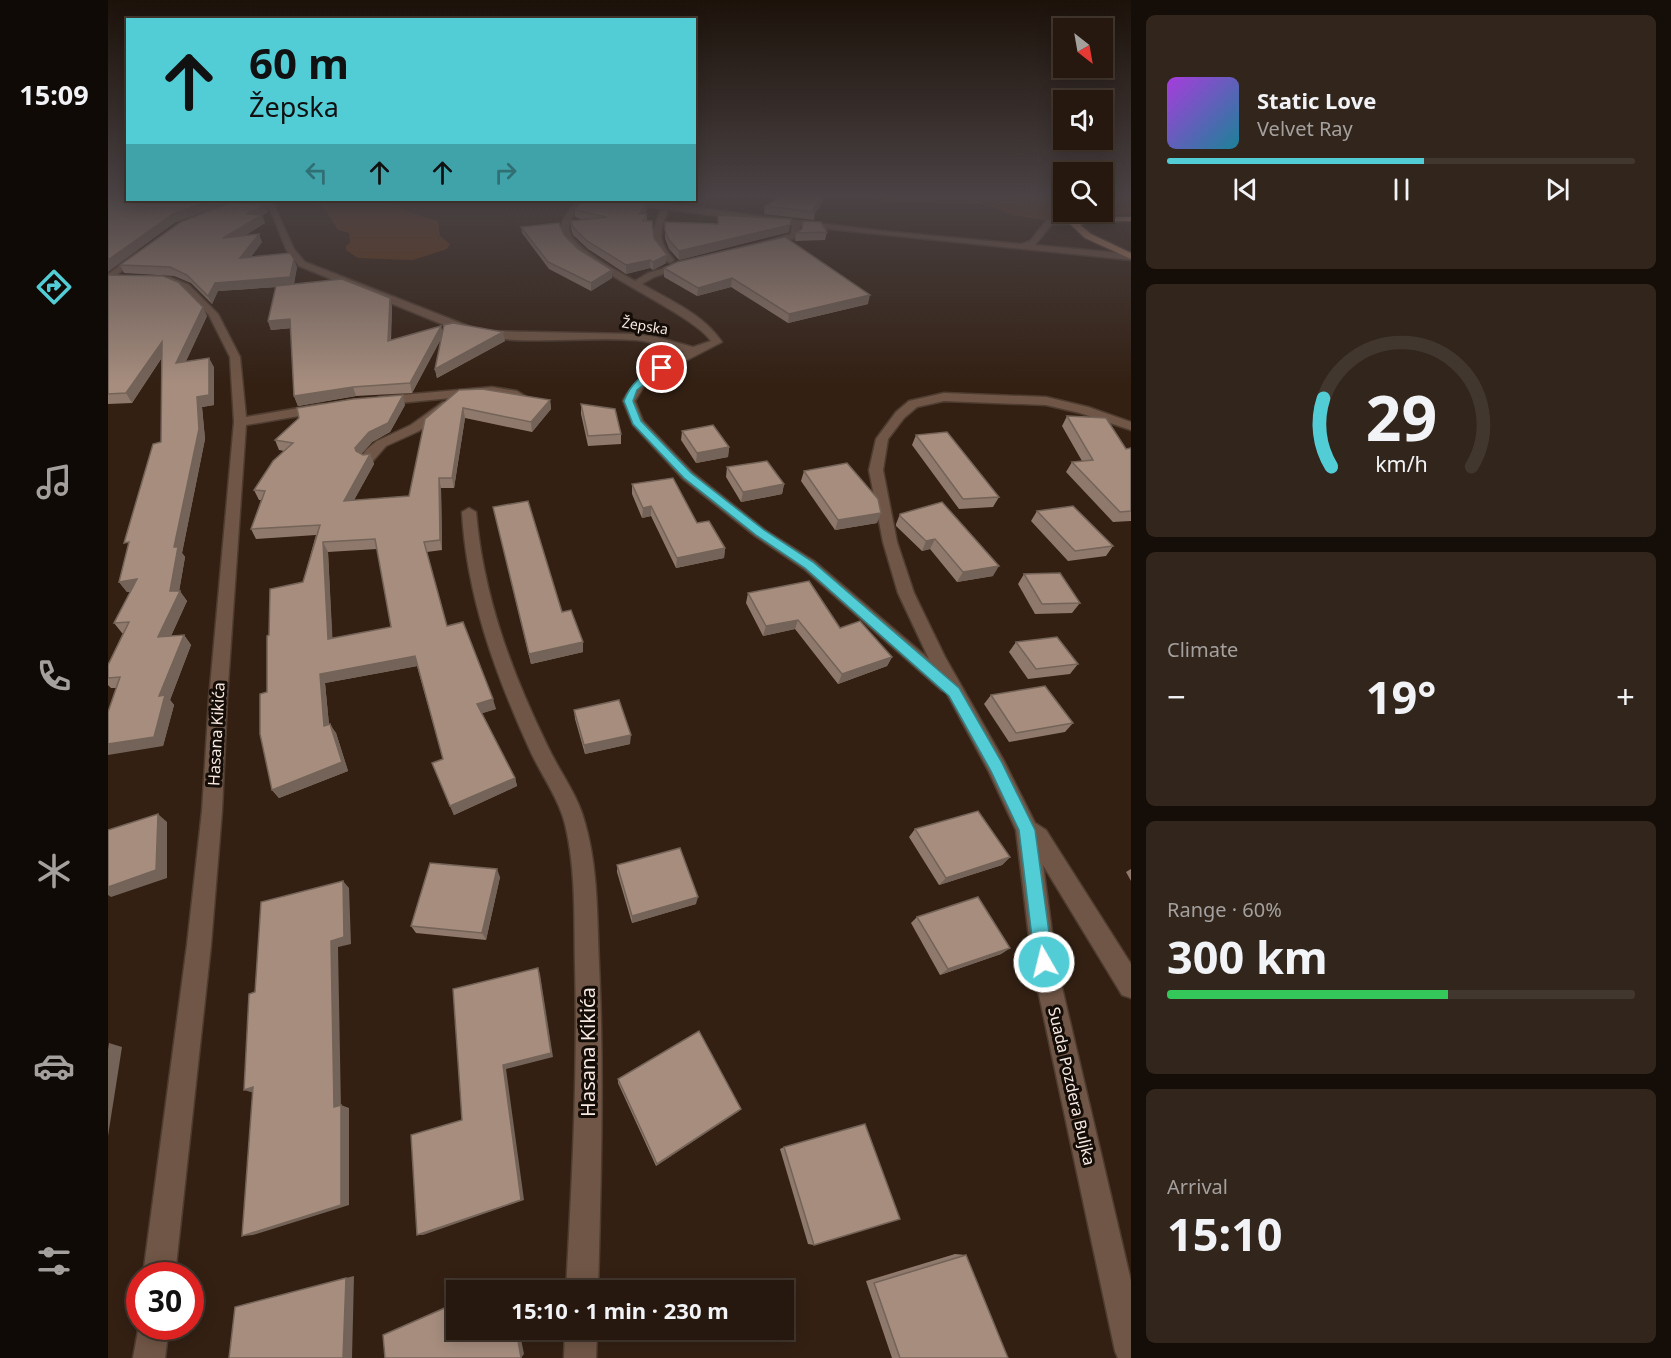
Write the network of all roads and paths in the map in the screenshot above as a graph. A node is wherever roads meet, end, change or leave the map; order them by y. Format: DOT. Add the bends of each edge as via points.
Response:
graph roads {
  1 [pos="136,257"];
  2 [pos="294,257"];
  3 [pos="592,257"];
  4 [pos="667,257"];
  5 [pos="694,261"];
  6 [pos="676,266"];
  7 [pos="108,277"];
  8 [pos="634,285"];
  9 [pos="693,351"];
  10 [pos="458,394"];
  11 [pos="522,398"];
  12 [pos="367,402"];
  13 [pos="335,406"];
  14 [pos="240,422"];
  15 [pos="1131,426"];
  16 [pos="367,459"];
  17 [pos="469,512"];
  18 [pos="954,692"];
  19 [pos="1027,830"];
  20 [pos="1131,986"];
  21 [pos="161,1262"];
  22 [pos="582,1280"];
  23 [pos="151,1340"];
  24 [pos="580,1340"];
  25 [pos="1131,1351"];
  26 [pos="149,1358"];
  27 [pos="580,1358"];
  1 -- 7 [label="street"];
  2 -- 9 [label="street, Žepska" via="463,329 508,336 634,337"];
  3 -- 8 [label="street"];
  4 -- 6 [label="street"];
  5 -- 6 [label="street"];
  6 -- 8 [label="street"];
  7 -- 14 [label="street, Hasana Kikića" via="170,280 186,287 213,314 235,357"];
  8 -- 9 [label="street" via="694,318 715,336 717,342"];
  9 -- 18 [label="street, Žepska" via="647,376 633,389 628,401 637,422 688,476 809,565"];
  10 -- 11 [label="street" via="512,392"];
  10 -- 12 [label="street"];
  10 -- 16 [label="street" via="425,421 379,445"];
  13 -- 14 [label="street"];
  14 -- 21 [label="street, Hasana Kikića" via="212,811"];
  15 -- 18 [label="street, Suada Pozdera Buljka" via="1046,401 944,397 913,404 882,439 876,470 890,542 906,593"];
  17 -- 22 [label="street, Hasana Kikića" via="470,547 483,610 513,694 574,819 583,859 591,1038"];
  18 -- 19 [label="street, Suada Pozdera Buljka"];
  19 -- 20 [label="street" via="1038,837"];
  19 -- 25 [label="street, Suada Pozdera Buljka" via="1044,962"];
  23 -- 26 [label="street"];
  24 -- 27 [label="street"];
}
